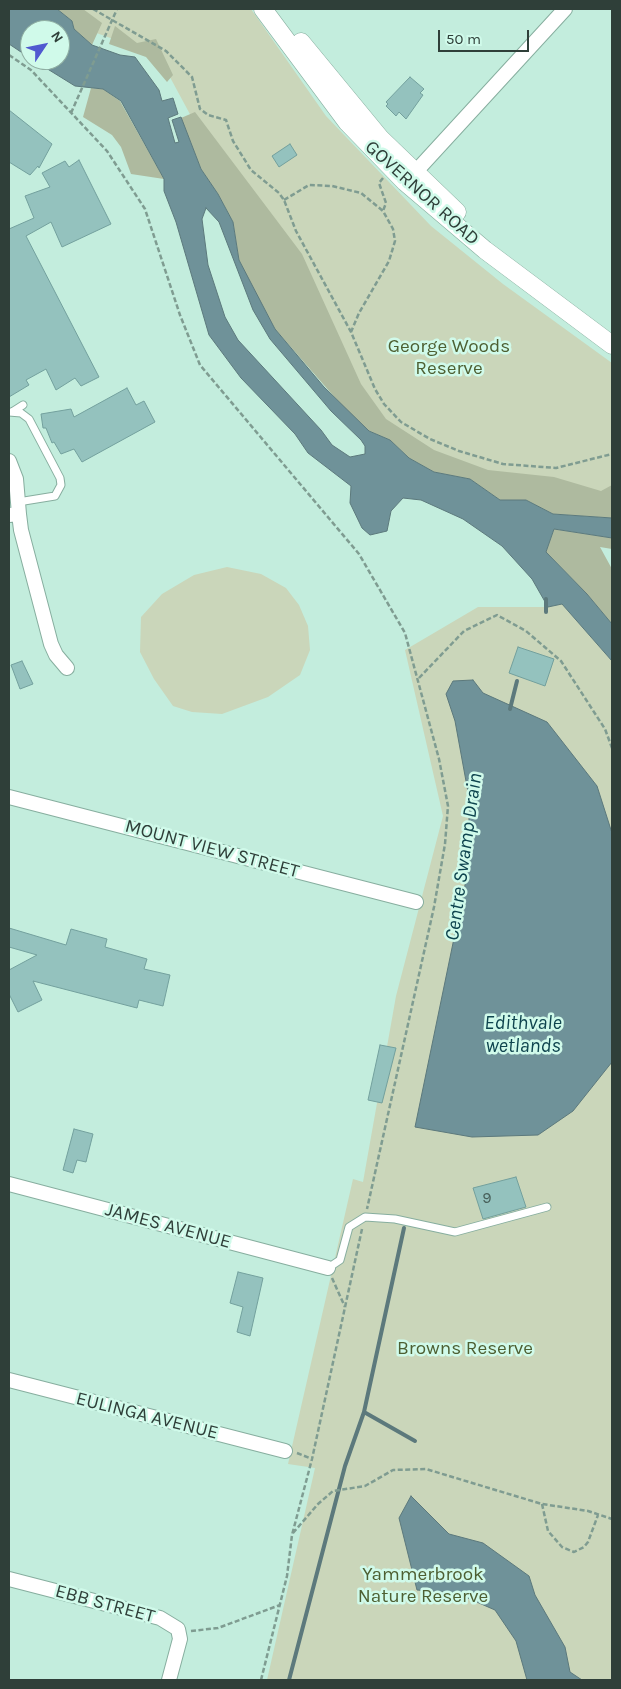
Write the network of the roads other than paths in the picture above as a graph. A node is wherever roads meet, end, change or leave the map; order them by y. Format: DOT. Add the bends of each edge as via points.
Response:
graph roads {
  1 [pos="263,9"];
  2 [pos="277,9"];
  3 [pos="566,9"];
  4 [pos="410,178"];
  5 [pos="612,332"];
  6 [pos="612,345"];
  7 [pos="23,405"];
  8 [pos="10,412"];
  9 [pos="9,461"];
  10 [pos="15,511"];
  11 [pos="67,668"];
  12 [pos="9,796"];
  13 [pos="416,902"];
  14 [pos="9,1184"];
  15 [pos="548,1207"];
  16 [pos="328,1268"];
  17 [pos="9,1380"];
  18 [pos="285,1451"];
  19 [pos="9,1579"];
  20 [pos="169,1680"];
  1 -- 4 [label="street, GOVERNOR ROAD" via="341,114"];
  2 -- 4 [label="street, GOVERNOR ROAD"];
  3 -- 4 [label="street"];
  4 -- 5 [label="street, GOVERNOR ROAD"];
  4 -- 6 [label="street, GOVERNOR ROAD" via="485,250"];
  7 -- 8 [label="lane"];
  8 -- 10 [label="lane" via="21,413 30,419 61,485 55,496"];
  9 -- 10 [label="street" via="16,480"];
  10 -- 11 [label="street" via="51,644"];
  12 -- 13 [label="street, MOUNT VIEW STREET"];
  14 -- 16 [label="street, JAMES AVENUE"];
  15 -- 16 [label="lane" via="455,1232 365,1216 349,1228 340,1260"];
  17 -- 18 [label="street, EULINGA AVENUE"];
  19 -- 20 [label="street, EBB STREET" via="160,1618 178,1629 180,1639"];
}
